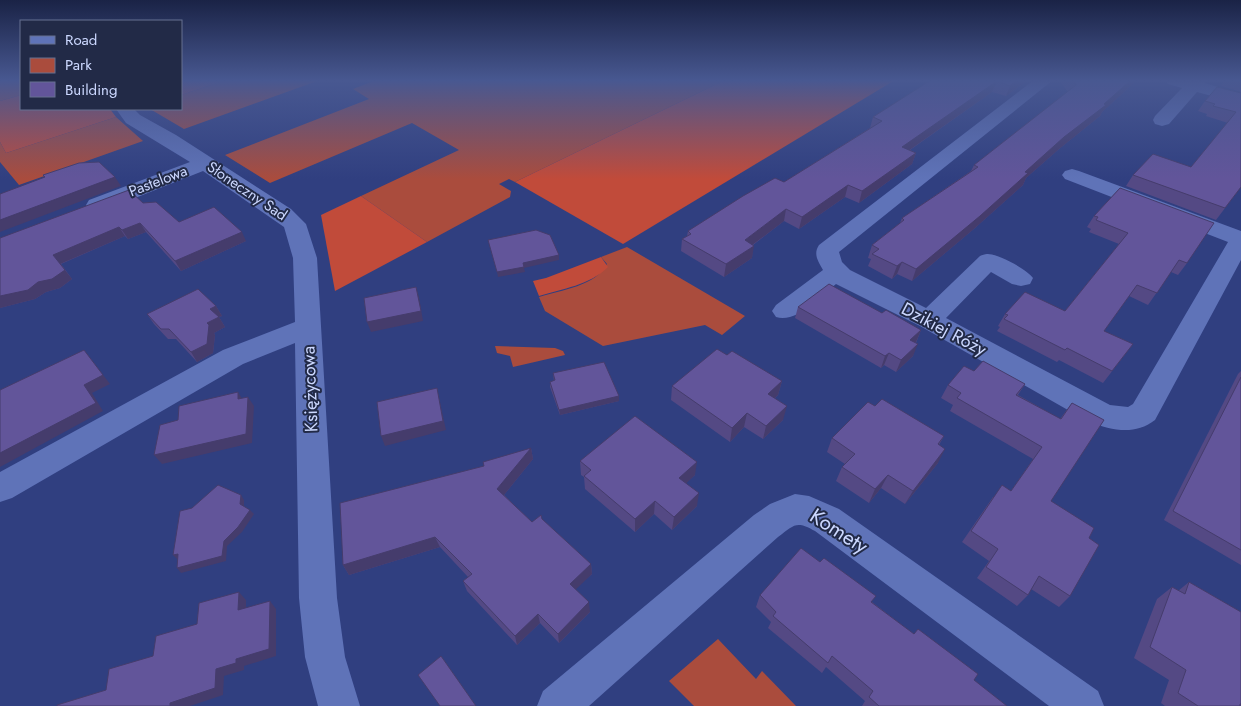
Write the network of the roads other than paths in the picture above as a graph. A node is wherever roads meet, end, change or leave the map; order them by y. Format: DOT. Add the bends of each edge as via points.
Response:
graph roads {
  1 [pos="128,113"];
  2 [pos="1003,113"];
  3 [pos="1168,113"];
  4 [pos="1162,120"];
  5 [pos="205,163"];
  6 [pos="1072,175"];
  7 [pos="80,211"];
  8 [pos="1241,239"];
  9 [pos="837,270"];
  10 [pos="1021,278"];
  11 [pos="785,311"];
  12 [pos="929,320"];
  13 [pos="308,327"];
  14 [pos="0,488"];
  15 [pos="340,706"];
  16 [pos="558,706"];
  17 [pos="1083,706"];
  1 -- 5 [label="street, Słoneczny Sad"];
  2 -- 9 [label="street" via="827,250 827,257"];
  3 -- 4 [label="street"];
  5 -- 7 [label="street, Pastelowa"];
  5 -- 13 [label="street, Słoneczny Sad" via="295,224 305,258"];
  6 -- 8 [label="street"];
  8 -- 12 [label="street, Dzikiej Róży" via="1144,412 1128,420 1100,414"];
  9 -- 11 [label="street"];
  9 -- 12 [label="street, Dzikiej Róży" via="842,276"];
  10 -- 12 [label="street" via="988,261"];
  13 -- 14 [label="street, Księżycowa" via="233,357"];
  13 -- 15 [label="street, Księżycowa" via="318,598 325,657"];
  16 -- 17 [label="street, Komety" via="766,526 787,511 803,508 827,520"];
}
